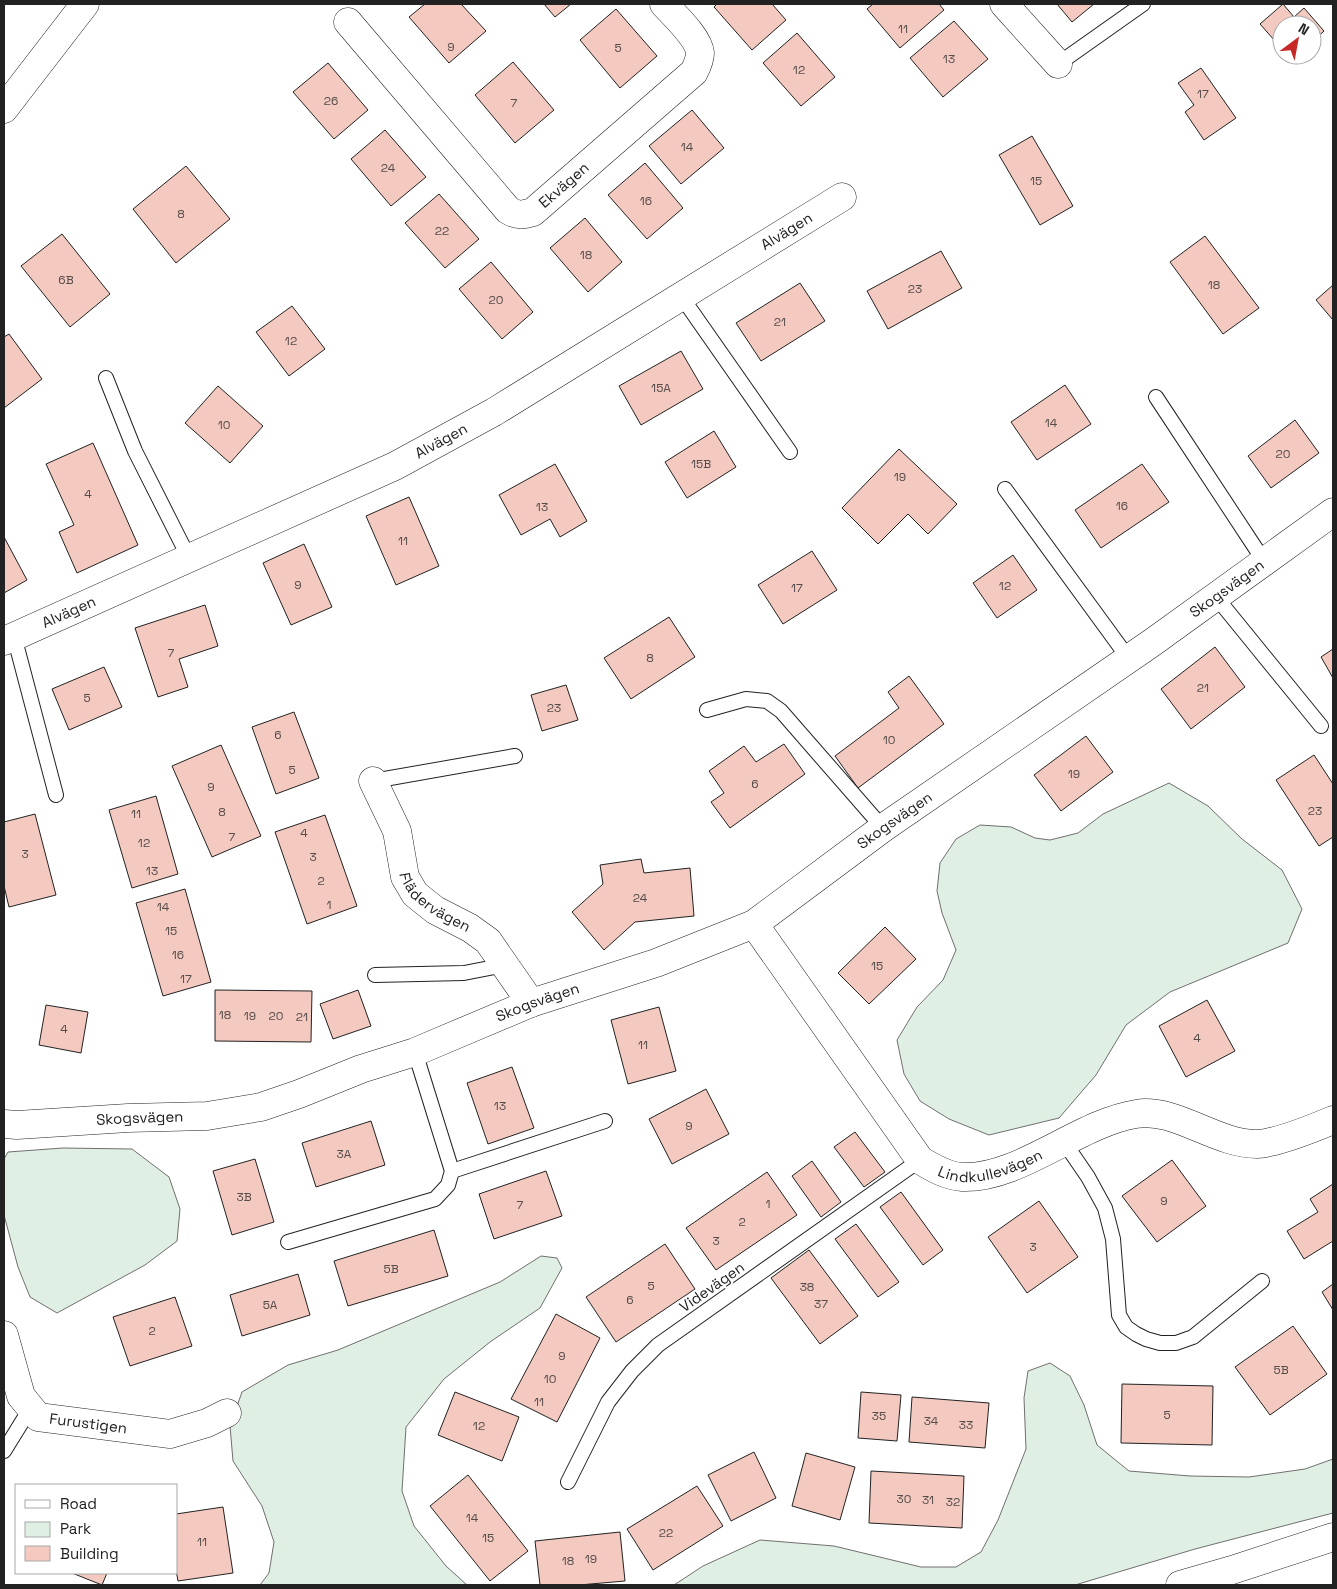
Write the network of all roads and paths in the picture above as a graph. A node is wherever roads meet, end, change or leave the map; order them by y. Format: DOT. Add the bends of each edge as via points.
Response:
graph roads {
  1 [pos="85,4"];
  2 [pos="664,4"];
  3 [pos="1004,4"];
  4 [pos="1143,4"];
  5 [pos="348,22"];
  6 [pos="1058,64"];
  7 [pos="4,109"];
  8 [pos="842,197"];
  9 [pos="681,296"];
  10 [pos="106,378"];
  11 [pos="1156,397"];
  12 [pos="790,452"];
  13 [pos="1005,489"];
  14 [pos="1333,512"];
  15 [pos="189,558"];
  16 [pos="1264,561"];
  17 [pos="1216,597"];
  18 [pos="9,638"];
  19 [pos="1129,659"];
  20 [pos="707,710"];
  21 [pos="1321,726"];
  22 [pos="514,756"];
  23 [pos="373,781"];
  24 [pos="56,795"];
  25 [pos="883,828"];
  26 [pos="754,924"];
  27 [pos="505,965"];
  28 [pos="375,975"];
  29 [pos="531,1003"];
  30 [pos="416,1052"];
  31 [pos="1333,1120"];
  32 [pos="605,1121"];
  33 [pos="4,1124"];
  34 [pos="1064,1142"];
  35 [pos="920,1160"];
  36 [pos="452,1171"];
  37 [pos="288,1242"];
  38 [pos="1262,1282"];
  39 [pos="4,1334"];
  40 [pos="30,1408"];
  41 [pos="227,1413"];
  42 [pos="4,1451"];
  43 [pos="568,1482"];
  44 [pos="1333,1537"];
  45 [pos="1235,1578"];
  46 [pos="1180,1585"];
  1 -- 7 [label="street"];
  2 -- 5 [label="street, Ekvägen" via="696,41 700,52 694,72 533,212 524,215 515,215 508,210"];
  3 -- 6 [label="street"];
  4 -- 6 [label="lane"];
  8 -- 9 [label="street, Alvägen"];
  9 -- 12 [label="lane"];
  9 -- 15 [label="street, Alvägen" via="494,412 395,466"];
  10 -- 15 [label="lane" via="135,451"];
  11 -- 16 [label="lane"];
  13 -- 19 [label="lane"];
  14 -- 16 [label="street, Skogsvägen"];
  15 -- 18 [label="street, Alvägen"];
  16 -- 17 [label="street, Skogsvägen"];
  17 -- 19 [label="street, Skogsvägen"];
  17 -- 21 [label="lane"];
  18 -- 24 [label="lane"];
  19 -- 25 [label="street, Skogsvägen"];
  20 -- 25 [label="lane" via="746,699 767,701 781,711"];
  22 -- 23 [label="lane"];
  23 -- 27 [label="street, Flädervägen" via="397,831 405,877 415,894 435,910 488,941"];
  25 -- 26 [label="street, Skogsvägen"];
  26 -- 29 [label="street, Skogsvägen" via="656,963"];
  26 -- 35 [label="street, Lindkullevägen"];
  27 -- 28 [label="lane" via="464,973"];
  27 -- 29 [label="street, Flädervägen"];
  29 -- 30 [label="street, Skogsvägen"];
  30 -- 33 [label="street, Skogsvägen" via="361,1068 261,1106 207,1116"];
  30 -- 36 [label="lane"];
  31 -- 34 [label="street, Lindkullevägen" via="1258,1144 1228,1140 1163,1114 1138,1113 1110,1120"];
  32 -- 36 [label="lane"];
  34 -- 35 [label="street, Lindkullevägen" via="990,1174 962,1177 938,1171"];
  34 -- 38 [label="lane" via="1105,1208 1113,1239 1118,1315 1126,1327 1146,1340 1176,1343 1194,1337"];
  35 -- 43 [label="lane, Videvägen" via="658,1345 608,1402"];
  36 -- 37 [label="lane" via="448,1185 436,1199"];
  39 -- 40 [label="street, Furustigen" via="21,1396"];
  40 -- 41 [label="street, Furustigen" via="38,1417 170,1434"];
  40 -- 42 [label="lane"];
  44 -- 45 [label="street"];
  45 -- 46 [label="street"];
}
